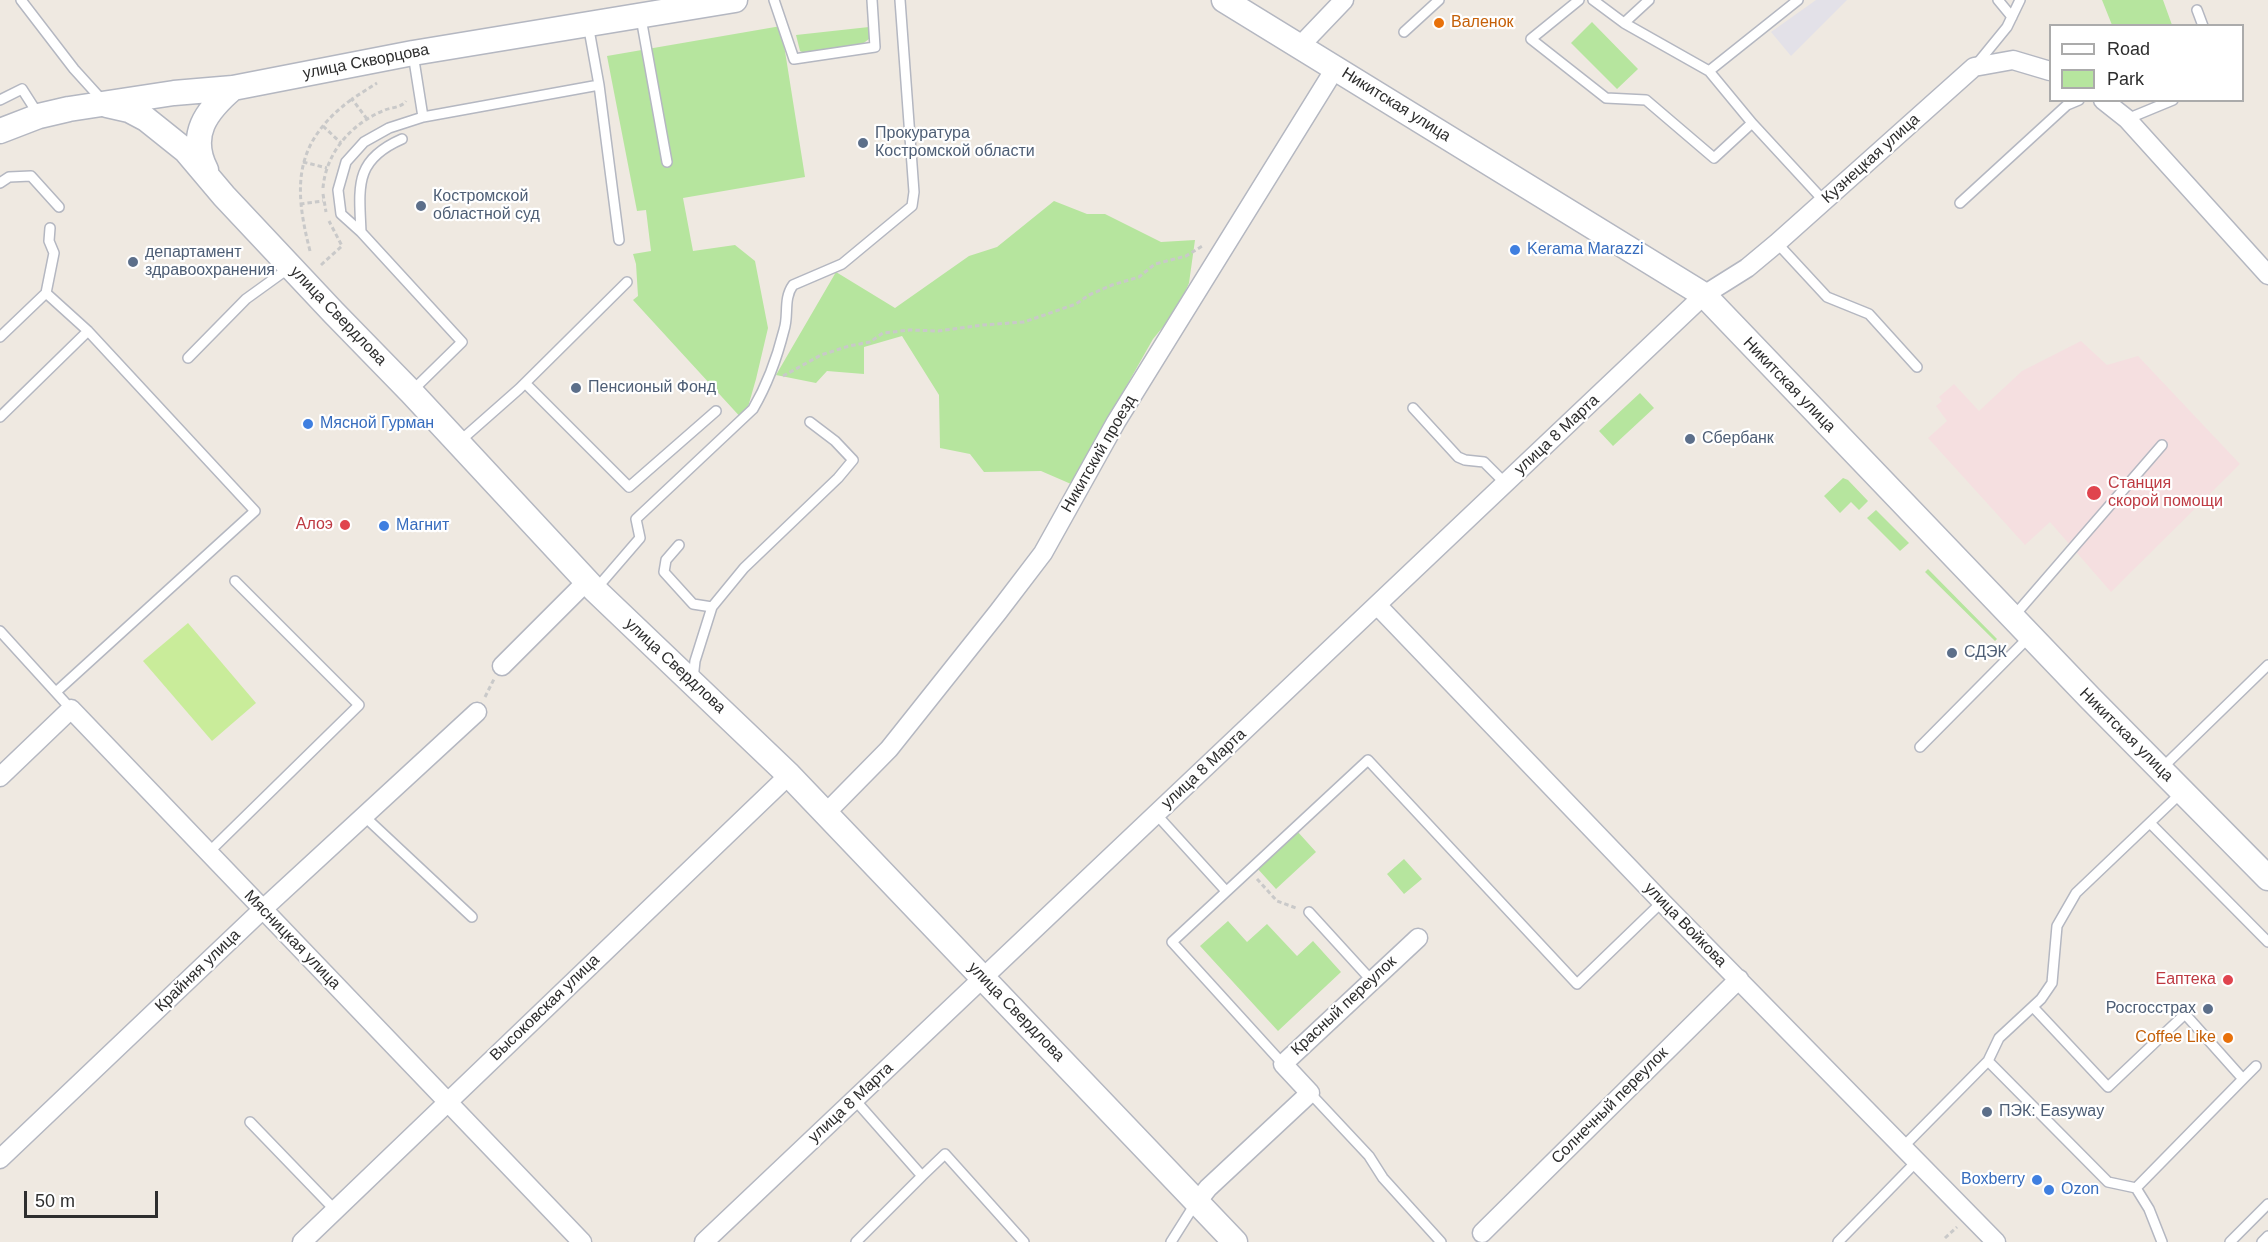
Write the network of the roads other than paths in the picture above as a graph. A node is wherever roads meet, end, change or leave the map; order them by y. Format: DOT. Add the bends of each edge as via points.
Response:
graph roads {
  1 [pos="21,0"];
  2 [pos="731,0"];
  3 [pos="774,0"];
  4 [pos="872,0"];
  5 [pos="900,0"];
  6 [pos="1224,0"];
  7 [pos="1344,0"];
  8 [pos="1439,0"];
  9 [pos="1579,0"];
  10 [pos="1593,0"];
  11 [pos="1649,0"];
  12 [pos="1798,0"];
  13 [pos="1998,0"];
  14 [pos="2020,0"];
  15 [pos="2197,10"];
  16 [pos="640,15"];
  17 [pos="2012,17"];
  18 [pos="1624,23"];
  19 [pos="588,24"];
  20 [pos="2202,24"];
  21 [pos="1404,32"];
  22 [pos="1300,46"];
  23 [pos="413,53"];
  24 [pos="1336,67"];
  25 [pos="1974,67"];
  26 [pos="1709,71"];
  27 [pos="2049,71"];
  28 [pos="599,85"];
  29 [pos="233,88"];
  30 [pos="178,92"];
  31 [pos="0,100"];
  32 [pos="2074,102"];
  33 [pos="2105,102"];
  34 [pos="2168,102"];
  35 [pos="107,105"];
  36 [pos="39,116"];
  37 [pos="423,117"];
  38 [pos="2127,120"];
  39 [pos="1752,123"];
  40 [pos="202,125"];
  41 [pos="0,131"];
  42 [pos="166,134"];
  43 [pos="402,139"];
  44 [pos="667,162"];
  45 [pos="208,175"];
  46 [pos="0,183"];
  47 [pos="1824,201"];
  48 [pos="1960,203"];
  49 [pos="59,207"];
  50 [pos="50,228"];
  51 [pos="361,232"];
  52 [pos="619,240"];
  53 [pos="1777,243"];
  54 [pos="291,267"];
  55 [pos="2268,275"];
  56 [pos="627,282"];
  57 [pos="46,293"];
  58 [pos="1704,296"];
  59 [pos="88,331"];
  60 [pos="0,337"];
  61 [pos="188,358"];
  62 [pos="1917,367"];
  63 [pos="525,382"];
  64 [pos="411,392"];
  65 [pos="1413,408"];
  66 [pos="716,411"];
  67 [pos="0,417"];
  68 [pos="810,422"];
  69 [pos="458,443"];
  70 [pos="2162,446"];
  71 [pos="1505,483"];
  72 [pos="679,544"];
  73 [pos="236,581"];
  74 [pos="591,586"];
  75 [pos="1377,605"];
  76 [pos="712,607"];
  77 [pos="2012,617"];
  78 [pos="0,631"];
  79 [pos="2030,636"];
  80 [pos="2268,665"];
  81 [pos="502,666"];
  82 [pos="692,681"];
  83 [pos="56,692"];
  84 [pos="72,709"];
  85 [pos="477,712"];
  86 [pos="1920,747"];
  87 [pos="2160,769"];
  88 [pos="789,775"];
  89 [pos="0,777"];
  90 [pos="2182,792"];
  91 [pos="826,813"];
  92 [pos="1156,814"];
  93 [pos="364,816"];
  94 [pos="2150,823"];
  95 [pos="208,852"];
  96 [pos="2268,878"];
  97 [pos="1226,891"];
  98 [pos="1662,902"];
  99 [pos="263,909"];
  100 [pos="1309,912"];
  101 [pos="472,917"];
  102 [pos="1418,938"];
  103 [pos="2268,942"];
  104 [pos="983,978"];
  105 [pos="1739,979"];
  106 [pos="1372,981"];
  107 [pos="2033,1007"];
  108 [pos="1988,1061"];
  109 [pos="1283,1064"];
  110 [pos="2256,1066"];
  111 [pos="2243,1079"];
  112 [pos="1310,1092"];
  113 [pos="855,1100"];
  114 [pos="448,1102"];
  115 [pos="250,1122"];
  116 [pos="1903,1147"];
  117 [pos="0,1160"];
  118 [pos="1917,1161"];
  119 [pos="922,1176"];
  120 [pos="2136,1188"];
  121 [pos="1197,1202"];
  122 [pos="2268,1204"];
  123 [pos="335,1210"];
  124 [pos="1482,1233"];
  125 [pos="2268,1236"];
  126 [pos="302,1242"];
  127 [pos="582,1242"];
  128 [pos="704,1242"];
  129 [pos="855,1242"];
  130 [pos="1024,1242"];
  131 [pos="1171,1242"];
  132 [pos="1235,1242"];
  133 [pos="1441,1242"];
  134 [pos="1838,1242"];
  135 [pos="1996,1242"];
  136 [pos="2162,1242"];
  137 [pos="2230,1242"];
  138 [pos="2262,1242"];
  1 -- 35 [label="lane"];
  2 -- 16 [label="street, улица Скворцова"];
  3 -- 4 [label="lane" via="794,59 875,47"];
  5 -- 74 [label="lane" via="914,199 906,212 842,264 800,281 789,291 785,328 765,389 753,409 636,519 640,538 611,574"];
  6 -- 22 [label="street, Никитская улица"];
  7 -- 22 [label="street"];
  8 -- 21 [label="lane"];
  9 -- 39 [label="lane" via="1531,39 1606,98 1646,100 1714,158"];
  10 -- 18 [label="lane"];
  11 -- 18 [label="lane"];
  12 -- 26 [label="lane"];
  13 -- 17 [label="lane"];
  14 -- 17 [label="lane"];
  15 -- 20 [label="lane"];
  16 -- 19 [label="street, улица Скворцова"];
  16 -- 44 [label="lane"];
  17 -- 25 [label="lane"];
  18 -- 26 [label="lane"];
  19 -- 23 [label="street, улица Скворцова"];
  19 -- 28 [label="lane"];
  22 -- 24 [label="street, Никитская улица"];
  23 -- 29 [label="street, улица Скворцова"];
  23 -- 37 [label="lane"];
  24 -- 58 [label="street, Никитская улица"];
  24 -- 91 [label="street, Никитский проезд" via="1116,422 1043,553 889,749"];
  25 -- 27 [label="street" via="2013,60"];
  25 -- 47 [label="street, Кузнецкая улица"];
  26 -- 39 [label="lane"];
  28 -- 37 [label="lane"];
  28 -- 52 [label="lane"];
  29 -- 30 [label="street, улица Скворцова"];
  29 -- 40 [label="street" via="216,103"];
  30 -- 35 [label="street, улица Скворцова"];
  30 -- 40 [label="street" via="202,105"];
  30 -- 42 [label="street" via="161,101 158,108 156,116"];
  31 -- 36 [label="lane" via="22,89"];
  32 -- 48 [label="lane"];
  33 -- 38 [label="street"];
  34 -- 38 [label="lane"];
  35 -- 36 [label="street, улица Скворцова"];
  35 -- 42 [label="street, улица Свердлова" via="129,110"];
  36 -- 41 [label="street, улица Скворцова"];
  37 -- 51 [label="lane" via="389,128 364,142 346,162 338,190 341,214"];
  38 -- 55 [label="street"];
  39 -- 47 [label="lane"];
  40 -- 42 [label="street" via="186,139"];
  40 -- 45 [label="street" via="198,156"];
  42 -- 45 [label="street, улица Свердлова"];
  43 -- 51 [label="lane" via="382,148 364,170 359,195"];
  45 -- 54 [label="street, улица Свердлова"];
  46 -- 49 [label="lane" via="9,177 31,176"];
  47 -- 53 [label="street, Кузнецкая улица"];
  50 -- 57 [label="lane" via="49,241 54,253"];
  51 -- 64 [label="lane" via="462,342"];
  53 -- 58 [label="street, Кузнецкая улица"];
  53 -- 62 [label="lane" via="1827,297 1869,314"];
  54 -- 61 [label="lane" via="246,299"];
  54 -- 64 [label="street, улица Свердлова"];
  56 -- 63 [label="lane"];
  57 -- 59 [label="lane"];
  57 -- 60 [label="lane"];
  58 -- 71 [label="street, улица 8 Марта"];
  58 -- 77 [label="street, Никитская улица"];
  59 -- 67 [label="lane"];
  59 -- 83 [label="lane" via="255,511"];
  63 -- 66 [label="lane" via="629,488"];
  63 -- 69 [label="lane"];
  64 -- 69 [label="street, улица Свердлова"];
  65 -- 71 [label="lane" via="1458,457 1484,462"];
  68 -- 76 [label="lane" via="853,460 744,568"];
  69 -- 74 [label="street, улица Свердлова"];
  70 -- 77 [label="lane"];
  71 -- 75 [label="street, улица 8 Марта"];
  72 -- 76 [label="lane" via="666,560 664,572 693,604"];
  73 -- 95 [label="lane" via="359,705"];
  74 -- 81 [label="street"];
  74 -- 82 [label="street, улица Свердлова"];
  75 -- 92 [label="street, улица 8 Марта"];
  75 -- 98 [label="street, улица Войкова"];
  76 -- 82 [label="lane"];
  77 -- 79 [label="street, Никитская улица"];
  78 -- 83 [label="lane"];
  79 -- 86 [label="lane"];
  79 -- 87 [label="street, Никитская улица"];
  80 -- 87 [label="lane"];
  82 -- 88 [label="street, улица Свердлова"];
  83 -- 84 [label="lane"];
  84 -- 89 [label="street"];
  84 -- 95 [label="street, Мясницкая улица"];
  85 -- 93 [label="street, Крайняя улица"];
  87 -- 90 [label="street, Никитская улица"];
  88 -- 91 [label="street, улица Свердлова"];
  88 -- 114 [label="street, Высоковская улица"];
  90 -- 94 [label="lane"];
  90 -- 96 [label="street, Никитская улица"];
  91 -- 104 [label="street, улица Свердлова"];
  92 -- 97 [label="lane"];
  92 -- 104 [label="street, улица 8 Марта"];
  93 -- 99 [label="street, Крайняя улица"];
  93 -- 101 [label="lane"];
  94 -- 103 [label="lane"];
  94 -- 107 [label="lane" via="2076,893 2057,926 2052,983"];
  95 -- 99 [label="street, Мясницкая улица"];
  97 -- 98 [label="lane" via="1368,760 1577,984"];
  97 -- 109 [label="lane" via="1172,942"];
  98 -- 105 [label="street, улица Войкова"];
  99 -- 114 [label="street, Мясницкая улица"];
  99 -- 117 [label="street, Крайняя улица"];
  100 -- 106 [label="lane"];
  102 -- 106 [label="street, Красный переулок"];
  104 -- 113 [label="street, улица 8 Марта"];
  104 -- 121 [label="street, улица Свердлова"];
  105 -- 116 [label="street, улица Войкова"];
  105 -- 124 [label="street, Солнечный переулок"];
  106 -- 109 [label="street, Красный переулок"];
  107 -- 108 [label="lane" via="1999,1038"];
  107 -- 111 [label="lane" via="2108,1087 2185,1014"];
  108 -- 116 [label="lane"];
  108 -- 120 [label="lane" via="2108,1182"];
  109 -- 112 [label="street, Красный переулок"];
  110 -- 111 [label="lane"];
  111 -- 120 [label="lane"];
  112 -- 121 [label="street"];
  112 -- 133 [label="lane"];
  113 -- 119 [label="lane"];
  113 -- 128 [label="street, улица 8 Марта"];
  114 -- 123 [label="street, Высоковская улица"];
  114 -- 127 [label="street, Мясницкая улица"];
  115 -- 123 [label="lane"];
  116 -- 118 [label="street, улица Войкова"];
  118 -- 134 [label="lane"];
  118 -- 135 [label="street, улица Войкова"];
  119 -- 129 [label="lane"];
  119 -- 130 [label="lane" via="945,1155"];
  120 -- 136 [label="lane"];
  121 -- 131 [label="lane"];
  121 -- 132 [label="street, улица Свердлова"];
  122 -- 137 [label="lane"];
  123 -- 126 [label="street, Высоковская улица"];
  125 -- 138 [label="lane"];
}
